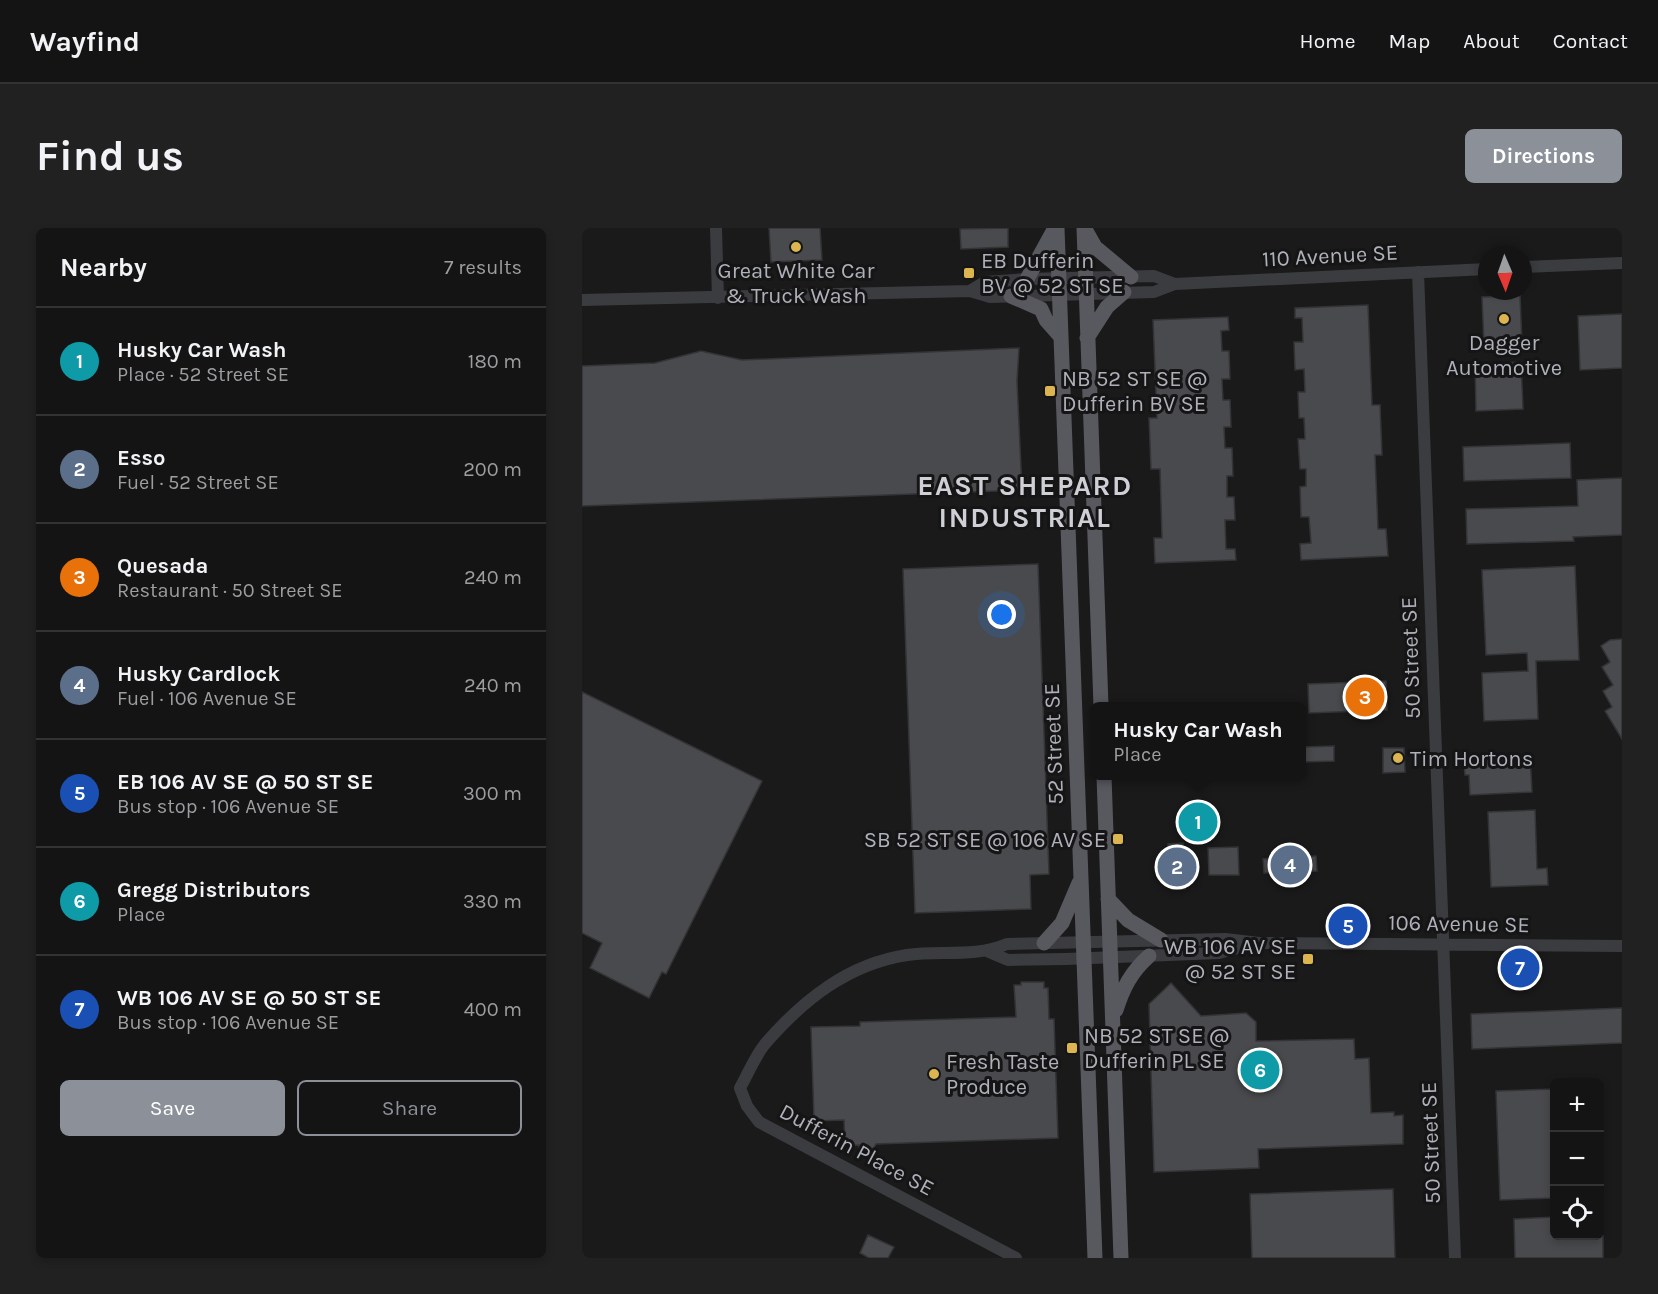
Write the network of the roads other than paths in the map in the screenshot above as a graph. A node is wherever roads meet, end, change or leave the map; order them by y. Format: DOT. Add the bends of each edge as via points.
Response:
graph roads {
  1 [pos="716,228"];
  2 [pos="1056,228"];
  3 [pos="1084,228"];
  4 [pos="1622,263"];
  5 [pos="1532,267"];
  6 [pos="1478,269"];
  7 [pos="1418,272"];
  8 [pos="1131,277"];
  9 [pos="1086,278"];
  10 [pos="1027,279"];
  11 [pos="1175,284"];
  12 [pos="1059,286"];
  13 [pos="970,291"];
  14 [pos="1124,292"];
  15 [pos="1086,294"];
  16 [pos="1011,296"];
  17 [pos="718,298"];
  18 [pos="582,300"];
  19 [pos="1061,337"];
  20 [pos="1087,338"];
  21 [pos="1101,702"];
  22 [pos="1104,780"];
  23 [pos="1081,877"];
  24 [pos="1108,899"];
  25 [pos="1161,940"];
  26 [pos="1044,943"];
  27 [pos="1083,943"];
  28 [pos="1259,943"];
  29 [pos="1443,944"];
  30 [pos="1622,946"];
  31 [pos="1110,950"];
  32 [pos="989,952"];
  33 [pos="1149,956"];
  34 [pos="1084,959"];
  35 [pos="1113,1022"];
  36 [pos="1016,1258"];
  37 [pos="1095,1258"];
  38 [pos="1121,1258"];
  39 [pos="1455,1258"];
  1 -- 17 [label="street"];
  2 -- 10 [label="main road"];
  2 -- 12 [label="main road, 52 Street SE"];
  3 -- 8 [label="main road" via="1095,247"];
  3 -- 9 [label="main road"];
  4 -- 5 [label="street"];
  6 -- 7 [label="street, 110 Avenue SE"];
  7 -- 11 [label="street, 110 Avenue SE"];
  7 -- 29 [label="street, 50 Street SE"];
  8 -- 9 [label="street, 110 Avenue SE"];
  8 -- 11 [label="street, 110 Avenue SE" via="1154,276"];
  9 -- 12 [label="street, 110 Avenue SE"];
  9 -- 15 [label="main road"];
  10 -- 12 [label="street"];
  10 -- 13 [label="street" via="985,282"];
  11 -- 14 [label="street, 110 Avenue SE" via="1154,292"];
  12 -- 15 [label="street, 110 Avenue SE"];
  12 -- 16 [label="street"];
  12 -- 19 [label="main road, 52 Street SE"];
  13 -- 16 [label="street" via="990,297"];
  13 -- 17 [label="street"];
  14 -- 15 [label="street, 110 Avenue SE"];
  14 -- 20 [label="main road" via="1107,307"];
  15 -- 20 [label="main road"];
  16 -- 19 [label="main road" via="1041,309"];
  17 -- 18 [label="street"];
  19 -- 23 [label="main road, 52 Street SE"];
  20 -- 21 [label="main road"];
  22 -- 24 [label="main road"];
  23 -- 26 [label="main road" via="1062,924"];
  23 -- 27 [label="main road, 52 Street SE"];
  24 -- 25 [label="main road" via="1128,920"];
  24 -- 31 [label="main road"];
  25 -- 28 [label="street, 106 Avenue SE"];
  25 -- 31 [label="street, 106 Avenue SE"];
  26 -- 27 [label="street, Dufferin Place SE"];
  26 -- 32 [label="street, Dufferin Place SE" via="1006,944"];
  27 -- 31 [label="street, 106 Avenue SE"];
  27 -- 34 [label="main road, 52 Street SE"];
  28 -- 29 [label="street, 106 Avenue SE"];
  28 -- 33 [label="street, 106 Avenue SE" via="1219,953"];
  29 -- 30 [label="street, 106 Avenue SE"];
  29 -- 39 [label="street, 50 Street SE"];
  31 -- 33 [label="street, 106 Avenue SE"];
  31 -- 34 [label="street, 106 Avenue SE"];
  31 -- 35 [label="main road"];
  32 -- 34 [label="street, Dufferin Place SE" via="1008,960"];
  32 -- 36 [label="street, Dufferin Place SE" via="906,955 848,974 821,989 764,1045 740,1088 759,1122"];
  33 -- 35 [label="main road" via="1124,986"];
  34 -- 37 [label="main road, 52 Street SE"];
  35 -- 38 [label="main road"];
}
